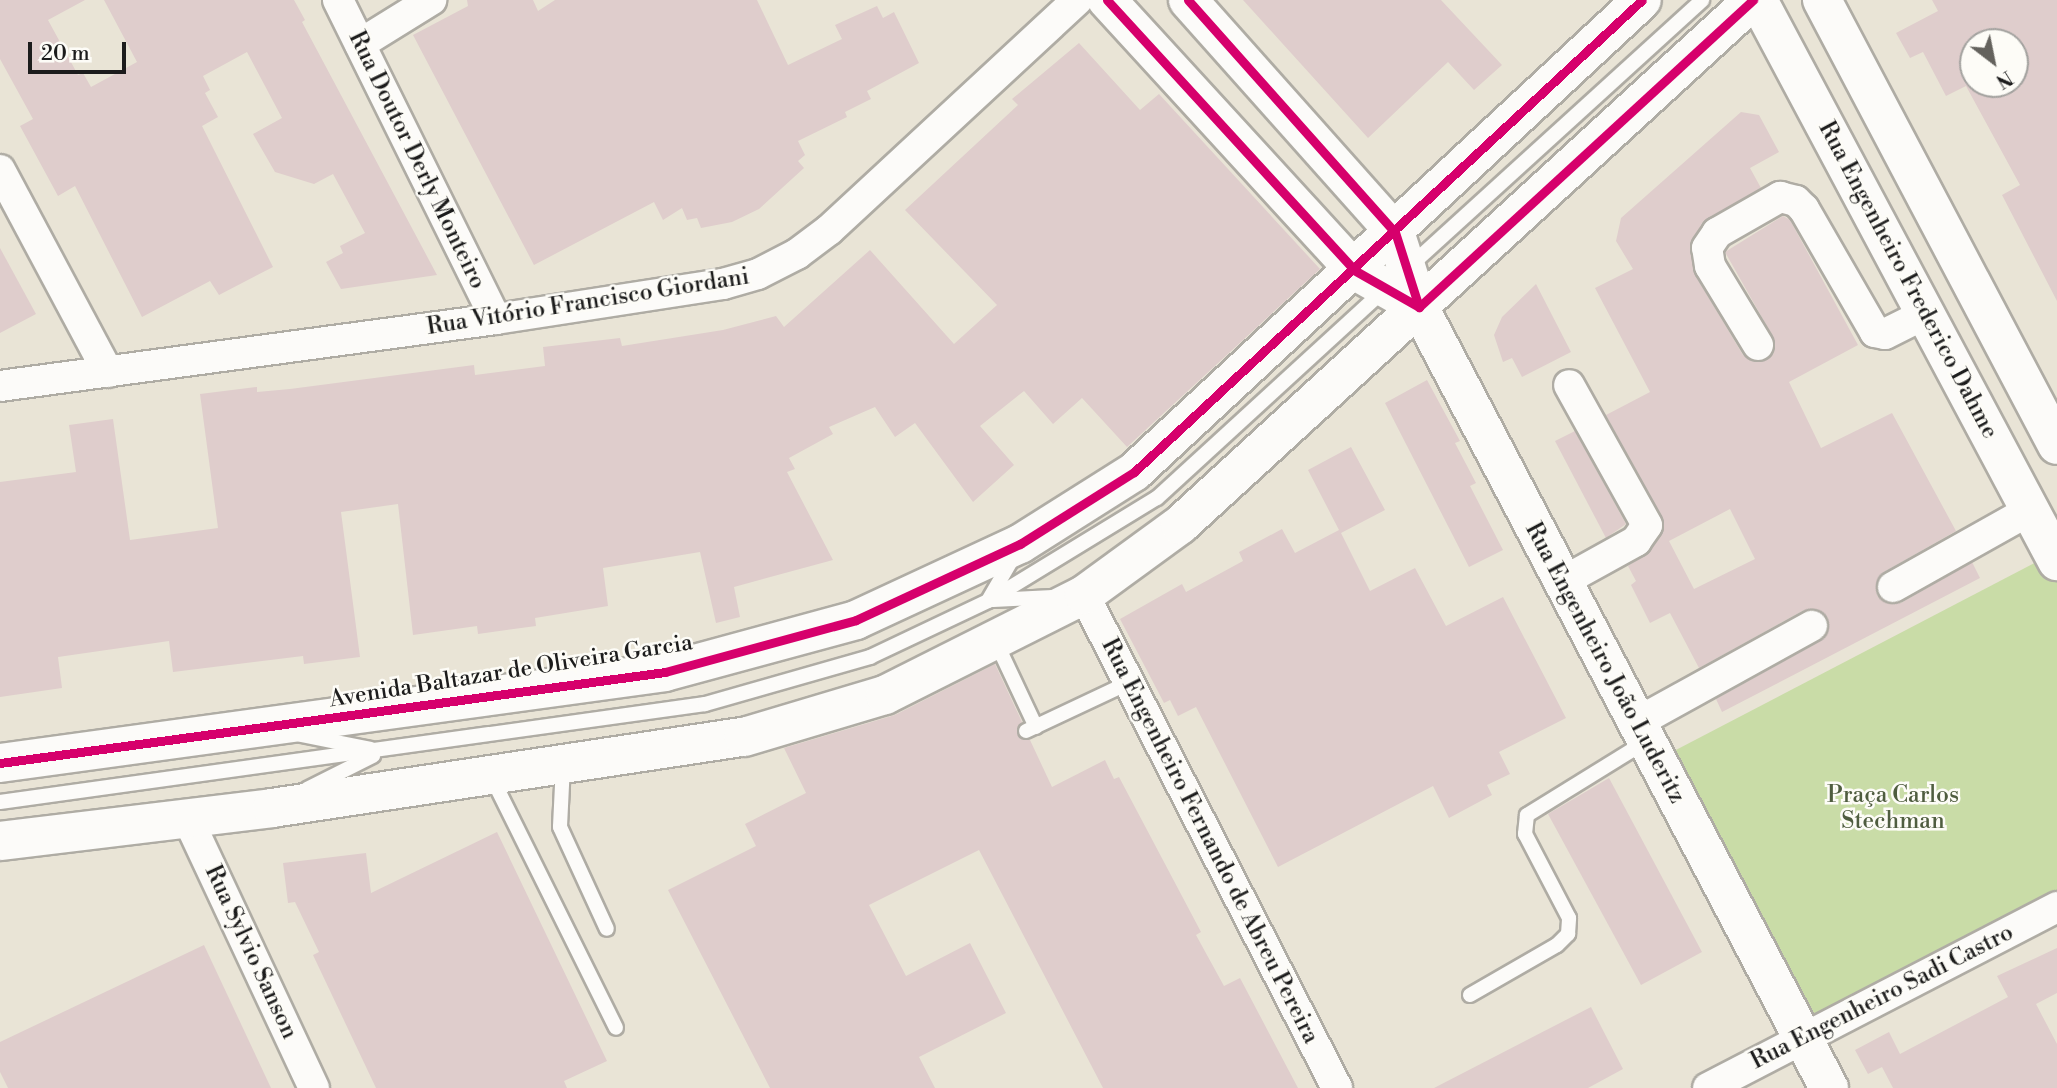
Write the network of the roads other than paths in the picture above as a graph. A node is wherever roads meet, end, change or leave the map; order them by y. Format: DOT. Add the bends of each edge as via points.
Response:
graph roads {
  1 [pos="338,0"];
  2 [pos="431,0"];
  3 [pos="1077,0"];
  4 [pos="1107,0"];
  5 [pos="1188,0"];
  6 [pos="1642,0"];
  7 [pos="1702,0"];
  8 [pos="1756,0"];
  9 [pos="1822,0"];
  10 [pos="360,44"];
  11 [pos="0,170"];
  12 [pos="1395,232"];
  13 [pos="1392,283"];
  14 [pos="1925,314"];
  15 [pos="496,319"];
  16 [pos="1758,345"];
  17 [pos="108,372"];
  18 [pos="1569,385"];
  19 [pos="0,386"];
  20 [pos="2057,445"];
  21 [pos="2030,510"];
  22 [pos="1020,544"];
  23 [pos="2057,561"];
  24 [pos="1562,582"];
  25 [pos="1893,587"];
  26 [pos="1084,594"];
  27 [pos="988,601"];
  28 [pos="1812,626"];
  29 [pos="994,638"];
  30 [pos="1128,683"];
  31 [pos="262,727"];
  32 [pos="1641,733"];
  33 [pos="382,751"];
  34 [pos="0,763"];
  35 [pos="563,764"];
  36 [pos="490,775"];
  37 [pos="0,802"];
  38 [pos="272,808"];
  39 [pos="187,817"];
  40 [pos="0,841"];
  41 [pos="2057,907"];
  42 [pos="607,929"];
  43 [pos="1470,995"];
  44 [pos="616,1028"];
  45 [pos="1803,1038"];
  46 [pos="314,1088"];
  47 [pos="1337,1088"];
  48 [pos="1708,1088"];
  49 [pos="1829,1088"];
  1 -- 10 [label="street, Rua Doutor Derly Monteiro"];
  2 -- 10 [label="street"];
  3 -- 15 [label="street, Rua Vitório Francisco Giordani" via="797,254 758,274 723,284"];
  4 -- 13 [label="main road"];
  5 -- 12 [label="main road"];
  6 -- 12 [label="main road, Avenida Baltazar de Oliveira Garcia"];
  7 -- 13 [label="lane"];
  8 -- 13 [label="main road, Avenida Baltazar de Oliveira Garcia"];
  8 -- 14 [label="main road, Rua Engenheiro Frederico Dahme"];
  9 -- 20 [label="main road"];
  10 -- 15 [label="street, Rua Doutor Derly Monteiro"];
  11 -- 17 [label="street"];
  12 -- 13 [label="main road, Rua Engenheiro João Luderitz"];
  12 -- 13 [label="main road, Avenida Baltazar de Oliveira Garcia"];
  13 -- 22 [label="main road, Avenida Baltazar de Oliveira Garcia" via="1134,472"];
  13 -- 24 [label="main road, Rua Engenheiro João Luderitz"];
  13 -- 26 [label="main road, Avenida Baltazar de Oliveira Garcia" via="1180,525"];
  13 -- 27 [label="lane" via="1157,498"];
  14 -- 16 [label="street" via="1890,332 1875,332 1804,209 1797,201 1780,197 1717,233 1707,248 1710,266"];
  14 -- 21 [label="main road, Rua Engenheiro Frederico Dahme"];
  15 -- 17 [label="street, Rua Vitório Francisco Giordani"];
  17 -- 19 [label="street, Rua Vitório Francisco Giordani"];
  18 -- 24 [label="street" via="1647,525 1636,541"];
  21 -- 23 [label="main road, Rua Engenheiro Frederico Dahme"];
  21 -- 25 [label="street"];
  22 -- 27 [label="lane"];
  22 -- 31 [label="main road, Avenida Baltazar de Oliveira Garcia" via="856,620 665,672"];
  24 -- 32 [label="main road, Rua Engenheiro João Luderitz"];
  26 -- 27 [label="lane"];
  26 -- 29 [label="main road, Avenida Baltazar de Oliveira Garcia"];
  26 -- 30 [label="street, Rua Engenheiro Fernando de Abreu Pereira"];
  27 -- 33 [label="lane" via="870,657 705,704"];
  28 -- 32 [label="street"];
  29 -- 30 [label="lane" via="1031,729"];
  29 -- 35 [label="main road, Avenida Baltazar de Oliveira Garcia" via="839,720"];
  30 -- 47 [label="street, Rua Engenheiro Fernando de Abreu Pereira"];
  31 -- 33 [label="lane"];
  31 -- 34 [label="main road, Avenida Baltazar de Oliveira Garcia"];
  32 -- 43 [label="lane" via="1527,815 1525,834 1569,918 1568,934 1557,945"];
  32 -- 45 [label="main road, Rua Engenheiro João Luderitz"];
  33 -- 37 [label="lane"];
  33 -- 38 [label="lane"];
  35 -- 36 [label="main road, Avenida Baltazar de Oliveira Garcia"];
  35 -- 42 [label="lane" via="560,827"];
  36 -- 38 [label="main road, Avenida Baltazar de Oliveira Garcia"];
  36 -- 44 [label="lane"];
  38 -- 39 [label="main road, Avenida Baltazar de Oliveira Garcia"];
  39 -- 40 [label="main road, Avenida Baltazar de Oliveira Garcia"];
  39 -- 46 [label="street, Rua Sylvio Sanson"];
  41 -- 45 [label="street, Rua Engenheiro Sadi Castro"];
  45 -- 48 [label="street, Rua Engenheiro Sadi Castro"];
  45 -- 49 [label="main road, Rua Engenheiro João Luderitz"];
}
